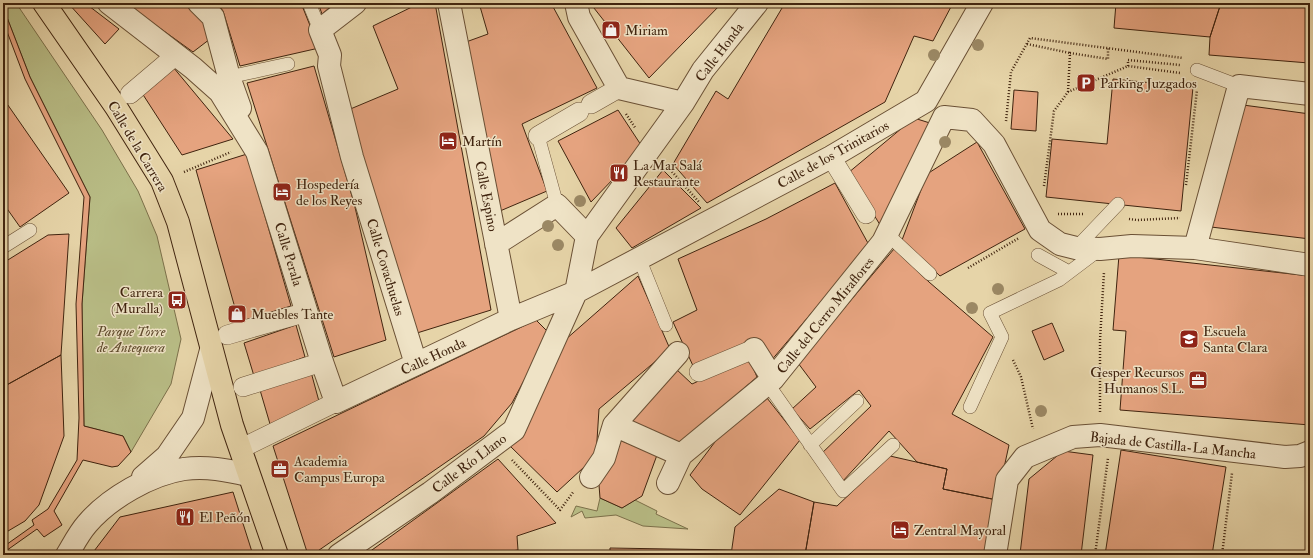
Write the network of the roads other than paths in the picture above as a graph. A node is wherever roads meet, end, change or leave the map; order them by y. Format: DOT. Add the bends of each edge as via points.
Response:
graph roads {
  1 [pos="44,3"];
  2 [pos="109,3"];
  3 [pos="199,3"];
  4 [pos="309,3"];
  5 [pos="355,3"];
  6 [pos="448,3"];
  7 [pos="576,3"];
  8 [pos="757,3"];
  9 [pos="982,3"];
  10 [pos="320,30"];
  11 [pos="219,39"];
  12 [pos="176,55"];
  13 [pos="288,64"];
  14 [pos="193,68"];
  15 [pos="1191,68"];
  16 [pos="229,77"];
  17 [pos="1239,86"];
  18 [pos="619,88"];
  19 [pos="130,94"];
  20 [pos="1310,94"];
  21 [pos="926,101"];
  22 [pos="683,103"];
  23 [pos="944,117"];
  24 [pos="538,136"];
  25 [pos="254,148"];
  26 [pos="831,157"];
  27 [pos="1118,204"];
  28 [pos="558,205"];
  29 [pos="866,214"];
  30 [pos="30,230"];
  31 [pos="887,234"];
  32 [pos="587,236"];
  33 [pos="496,244"];
  34 [pos="3,247"];
  35 [pos="1076,248"];
  36 [pos="1103,248"];
  37 [pos="1195,248"];
  38 [pos="1038,255"];
  39 [pos="639,258"];
  40 [pos="1310,265"];
  41 [pos="1069,272"];
  42 [pos="930,274"];
  43 [pos="576,292"];
  44 [pos="307,312"];
  45 [pos="511,319"];
  46 [pos="666,325"];
  47 [pos="227,335"];
  48 [pos="754,349"];
  49 [pos="211,350"];
  50 [pos="678,353"];
  51 [pos="322,362"];
  52 [pos="416,364"];
  53 [pos="699,372"];
  54 [pos="769,383"];
  55 [pos="243,387"];
  56 [pos="856,401"];
  57 [pos="336,402"];
  58 [pos="970,407"];
  59 [pos="614,425"];
  60 [pos="810,445"];
  61 [pos="893,445"];
  62 [pos="240,448"];
  63 [pos="1310,452"];
  64 [pos="681,455"];
  65 [pos="248,475"];
  66 [pos="591,477"];
  67 [pos="668,483"];
  68 [pos="127,492"];
  69 [pos="67,555"];
  70 [pos="277,555"];
  71 [pos="339,555"];
  72 [pos="995,555"];
  1 -- 49 [label="main road, Calle de la Carrera" via="116,107 162,182 178,222"];
  2 -- 12 [label="street, Calle Perala"];
  3 -- 11 [label="street, Calle Perala" via="213,17"];
  4 -- 10 [label="lane"];
  5 -- 10 [label="street"];
  6 -- 33 [label="street, Calle Espino"];
  7 -- 18 [label="street" via="579,17"];
  8 -- 22 [label="street, Calle Honda" via="703,70"];
  9 -- 21 [label="street, Calle de los Trinitarios"];
  10 -- 52 [label="street, Calle Covachuelas" via="330,55 329,66 352,156"];
  11 -- 14 [label="street"];
  11 -- 16 [label="street, Calle Perala"];
  12 -- 14 [label="street, Calle Perala"];
  12 -- 19 [label="street"];
  13 -- 16 [label="lane"];
  14 -- 25 [label="street, Calle Perala" via="220,92"];
  15 -- 17 [label="lane"];
  16 -- 25 [label="street, Calle Perala"];
  17 -- 20 [label="street"];
  17 -- 37 [label="street"];
  18 -- 22 [label="street"];
  18 -- 24 [label="street"];
  21 -- 23 [label="street"];
  21 -- 26 [label="street, Calle de los Trinitarios"];
  22 -- 32 [label="street, Calle Honda"];
  23 -- 31 [label="street, Calle del Cerro Miraflores"];
  23 -- 35 [label="street" via="972,120 994,144 1040,230 1060,244"];
  24 -- 28 [label="lane"];
  25 -- 44 [label="street, Calle Perala"];
  26 -- 29 [label="street"];
  26 -- 39 [label="street, Calle de los Trinitarios"];
  27 -- 35 [label="lane"];
  28 -- 32 [label="street"];
  28 -- 33 [label="street"];
  30 -- 34 [label="lane"];
  31 -- 42 [label="lane"];
  31 -- 54 [label="street, Calle del Cerro Miraflores"];
  32 -- 43 [label="street, Calle Honda"];
  33 -- 45 [label="street, Calle Espino"];
  35 -- 36 [label="street"];
  36 -- 37 [label="street"];
  36 -- 41 [label="lane"];
  37 -- 40 [label="street"];
  38 -- 41 [label="lane"];
  39 -- 43 [label="street, Calle de los Trinitarios"];
  39 -- 46 [label="lane"];
  41 -- 58 [label="lane" via="1059,280 990,313 1002,337"];
  43 -- 45 [label="street, Calle Honda"];
  43 -- 71 [label="street, Calle Río Llano" via="514,430 430,493"];
  44 -- 47 [label="street"];
  44 -- 51 [label="street, Calle Perala"];
  45 -- 52 [label="street, Calle Honda"];
  48 -- 53 [label="street"];
  48 -- 54 [label="street"];
  49 -- 62 [label="main road, Calle de la Carrera"];
  49 -- 68 [label="street, Calle de la Carrera" via="193,418 167,456"];
  50 -- 59 [label="street"];
  51 -- 55 [label="street"];
  51 -- 57 [label="street, Calle Perala"];
  52 -- 57 [label="street, Calle Honda"];
  54 -- 60 [label="lane"];
  54 -- 64 [label="street, Calle del Cerro Miraflores"];
  56 -- 60 [label="lane"];
  57 -- 62 [label="street, Calle Honda"];
  59 -- 64 [label="street"];
  59 -- 66 [label="street" via="604,458"];
  60 -- 61 [label="lane" via="843,491"];
  62 -- 65 [label="main road, Calle de la Carrera"];
  63 -- 72 [label="street, Bajada de Castilla-La Mancha" via="1285,457 1106,436 1073,437 1025,457 1007,480"];
  64 -- 67 [label="street, Calle del Cerro Miraflores"];
  65 -- 68 [label="street, Calle de la Carrera" via="221,469 186,469 168,472"];
  65 -- 70 [label="main road, Calle de la Carrera"];
  68 -- 69 [label="street, Calle de la Carrera" via="113,500 86,525"];
}
